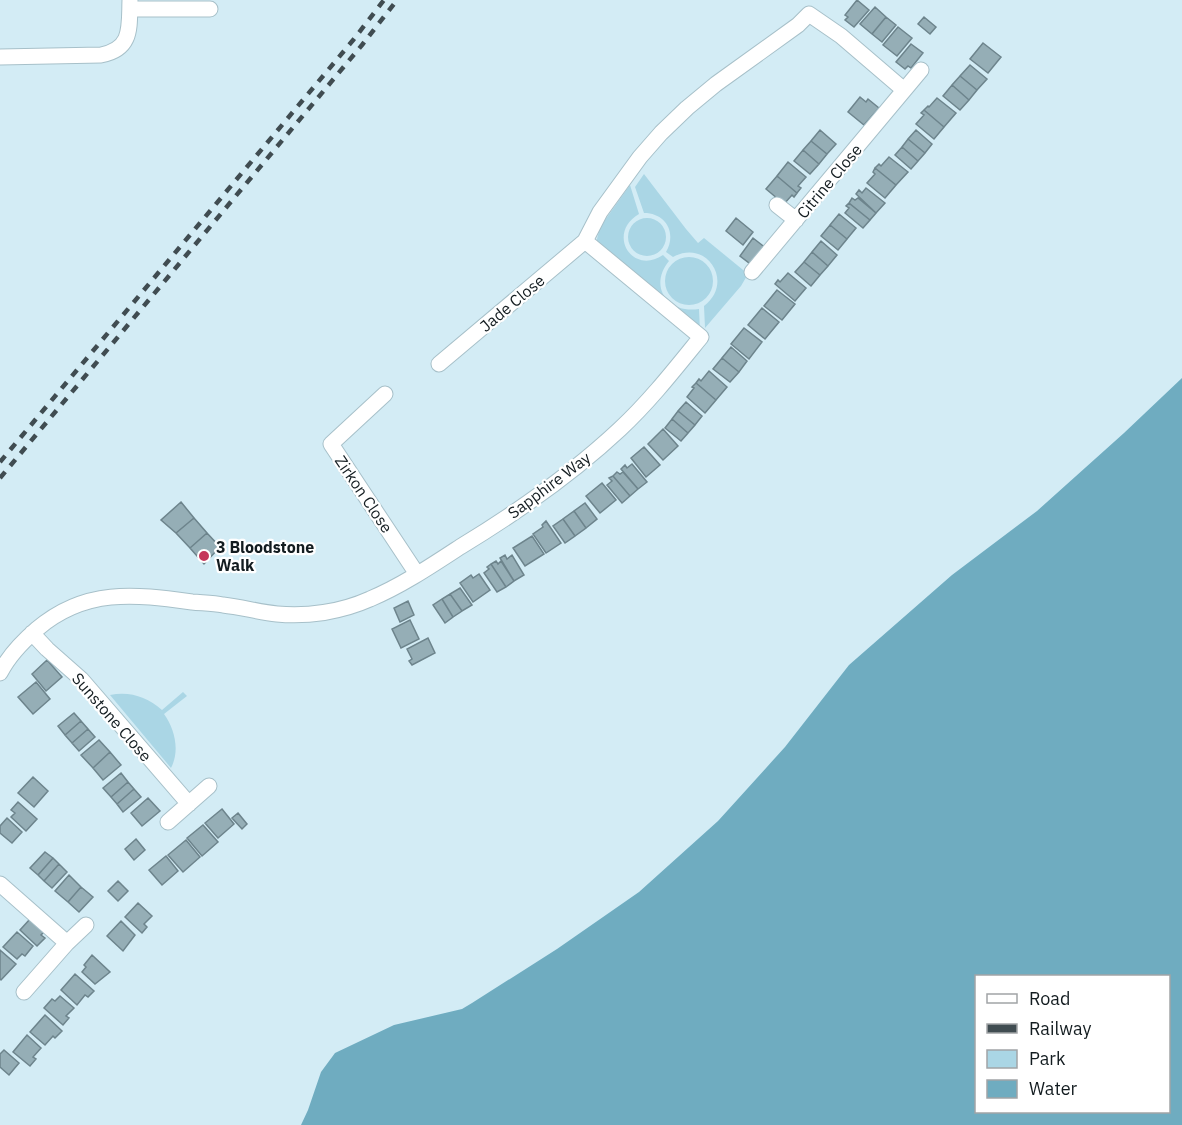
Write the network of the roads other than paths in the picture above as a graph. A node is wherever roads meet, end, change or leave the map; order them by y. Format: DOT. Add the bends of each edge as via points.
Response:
graph roads {
  1 [pos="130,5"];
  2 [pos="210,9"];
  3 [pos="0,57"];
  4 [pos="921,70"];
  5 [pos="904,90"];
  6 [pos="777,205"];
  7 [pos="796,220"];
  8 [pos="585,241"];
  9 [pos="752,272"];
  10 [pos="439,364"];
  11 [pos="385,394"];
  12 [pos="417,574"];
  13 [pos="32,633"];
  14 [pos="0,673"];
  15 [pos="209,786"];
  16 [pos="189,804"];
  17 [pos="168,822"];
  18 [pos="0,884"];
  19 [pos="86,925"];
  20 [pos="67,943"];
  21 [pos="24,992"];
  1 -- 2 [label="street"];
  1 -- 3 [label="street" via="129,33 114,53"];
  4 -- 5 [label="street, Citrine Close"];
  5 -- 7 [label="street, Citrine Close"];
  5 -- 8 [label="street" via="809,14 716,84 661,133 600,212"];
  6 -- 7 [label="street"];
  7 -- 9 [label="street, Citrine Close"];
  8 -- 10 [label="street, Jade Close"];
  8 -- 12 [label="street, Sapphire Way" via="701,338 652,397 593,453 528,502"];
  11 -- 12 [label="street, Zirkon Close" via="331,444"];
  12 -- 13 [label="street, Sapphire Way" via="369,600 317,614 277,614 139,595 110,596 79,603 54,615"];
  13 -- 14 [label="street, Sapphire Way"];
  13 -- 16 [label="street, Sunstone Close" via="81,679"];
  15 -- 16 [label="street"];
  16 -- 17 [label="street"];
  18 -- 20 [label="street"];
  19 -- 20 [label="street"];
  20 -- 21 [label="street"];
}
